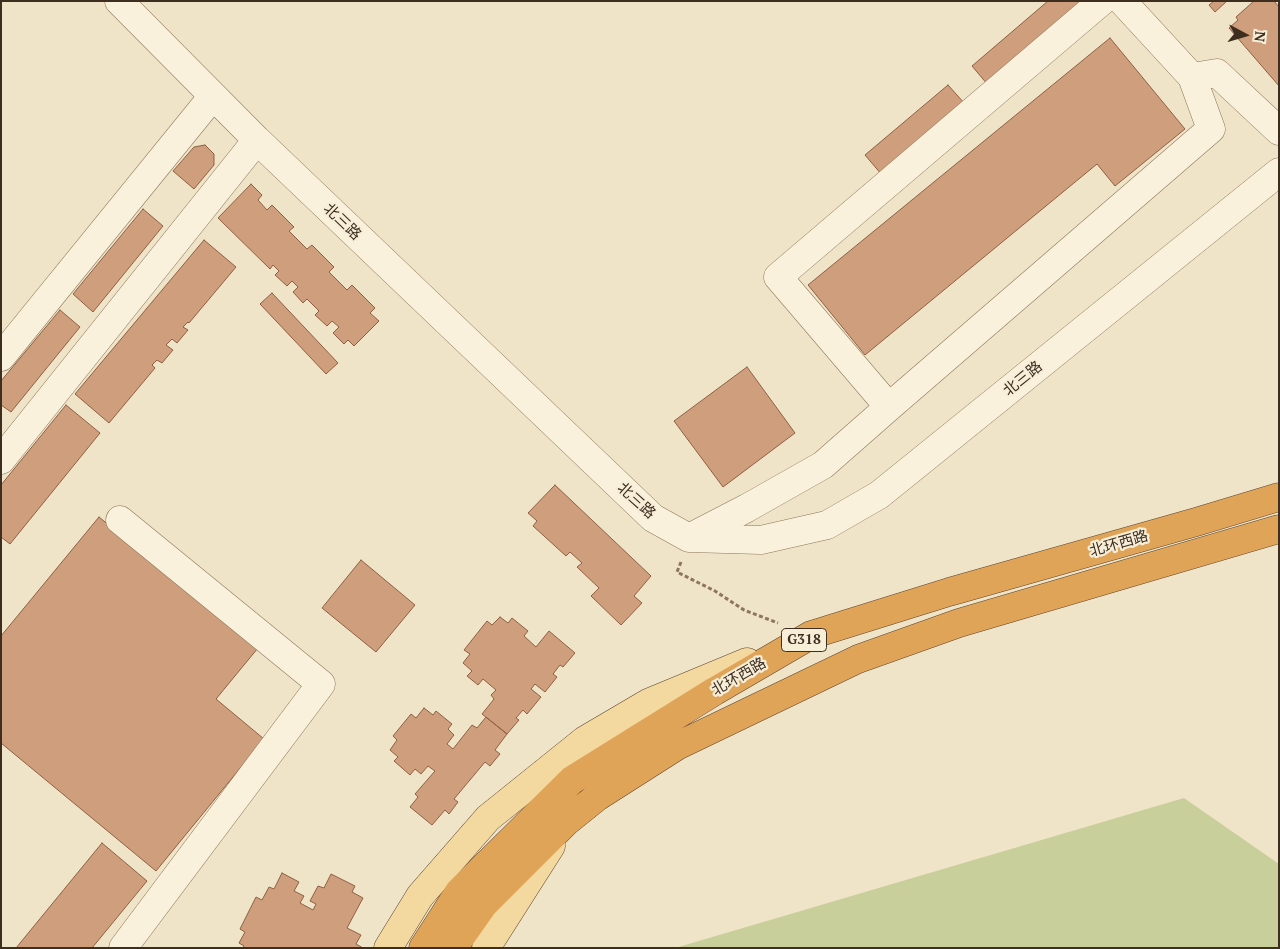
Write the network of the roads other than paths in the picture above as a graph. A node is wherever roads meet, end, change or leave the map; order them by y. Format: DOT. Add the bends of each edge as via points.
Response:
graph roads {
  1 [pos="119,1"];
  2 [pos="1102,1"];
  3 [pos="1122,1"];
  4 [pos="1192,77"];
  5 [pos="213,96"];
  6 [pos="1279,131"];
  7 [pos="257,140"];
  8 [pos="1279,172"];
  9 [pos="1,357"];
  10 [pos="889,406"];
  11 [pos="1,460"];
  12 [pos="1279,497"];
  13 [pos="120,520"];
  14 [pos="1279,529"];
  15 [pos="689,538"];
  16 [pos="811,635"];
  17 [pos="566,822"];
  18 [pos="123,948"];
  19 [pos="388,948"];
  20 [pos="423,948"];
  21 [pos="453,948"];
  22 [pos="486,948"];
  1 -- 5 [label="street, 北三路"];
  2 -- 10 [label="street" via="778,276"];
  3 -- 4 [label="street"];
  4 -- 6 [label="street" via="1217,73"];
  4 -- 10 [label="street" via="1212,129"];
  5 -- 7 [label="street, 北三路"];
  5 -- 9 [label="street"];
  7 -- 11 [label="street"];
  7 -- 15 [label="street, 北三路" via="652,518"];
  8 -- 15 [label="street, 北三路" via="879,496 827,525 761,540"];
  10 -- 15 [label="street" via="823,465"];
  12 -- 16 [label="highway, 北环西路 / G318"];
  13 -- 18 [label="street" via="321,684"];
  14 -- 17 [label="highway, 北环西路 / G318" via="959,623 858,659 677,746 597,797"];
  16 -- 19 [label="main road" via="648,703 585,740 488,818 420,896"];
  16 -- 20 [label="highway, 北环西路 / G318" via="572,780 459,892"];
  17 -- 21 [label="highway, 北环西路 / G318" via="484,904"];
  17 -- 22 [label="main road"];
}
